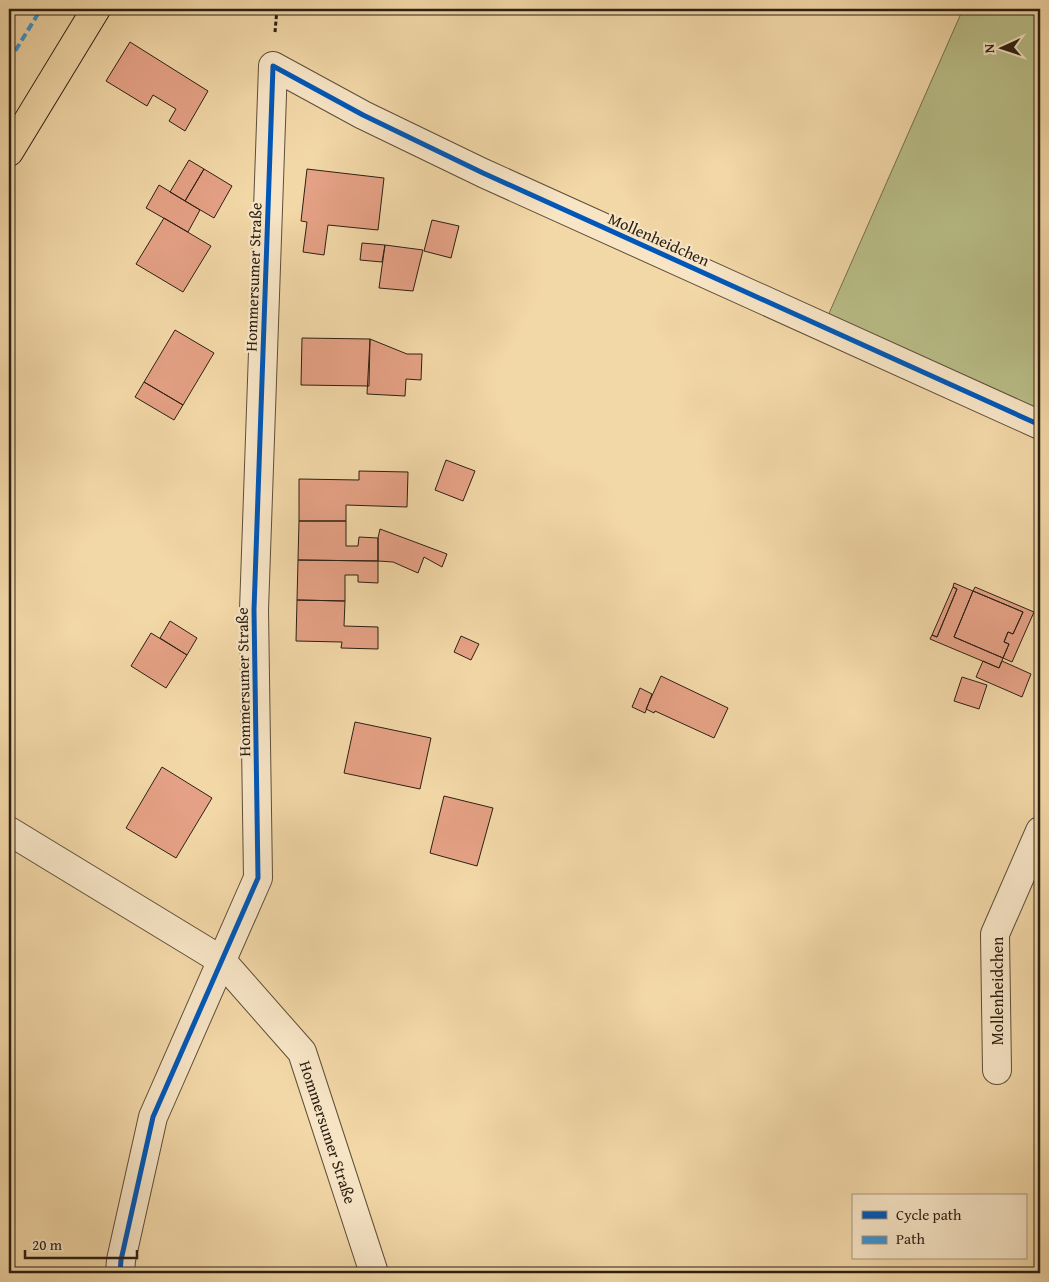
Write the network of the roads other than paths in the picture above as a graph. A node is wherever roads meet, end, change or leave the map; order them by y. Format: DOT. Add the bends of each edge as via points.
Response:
graph roads {
  1 [pos="96,9"];
  2 [pos="273,66"];
  3 [pos="9,152"];
  4 [pos="1040,425"];
  5 [pos="9,831"];
  6 [pos="1040,831"];
  7 [pos="221,960"];
  8 [pos="997,1070"];
  9 [pos="120,1273"];
  10 [pos="374,1273"];
  1 -- 3 [label="main road"];
  2 -- 4 [label="street, Mollenheidchen" via="363,115 483,173"];
  2 -- 7 [label="street, Hommersumer Straße" via="254,610 258,878"];
  5 -- 7 [label="street, Hommersumer Straße"];
  6 -- 8 [label="street, Mollenheidchen" via="995,934"];
  7 -- 9 [label="street, Hommersumer Straße" via="153,1117"];
  7 -- 10 [label="street, Hommersumer Straße" via="302,1052"];
}
